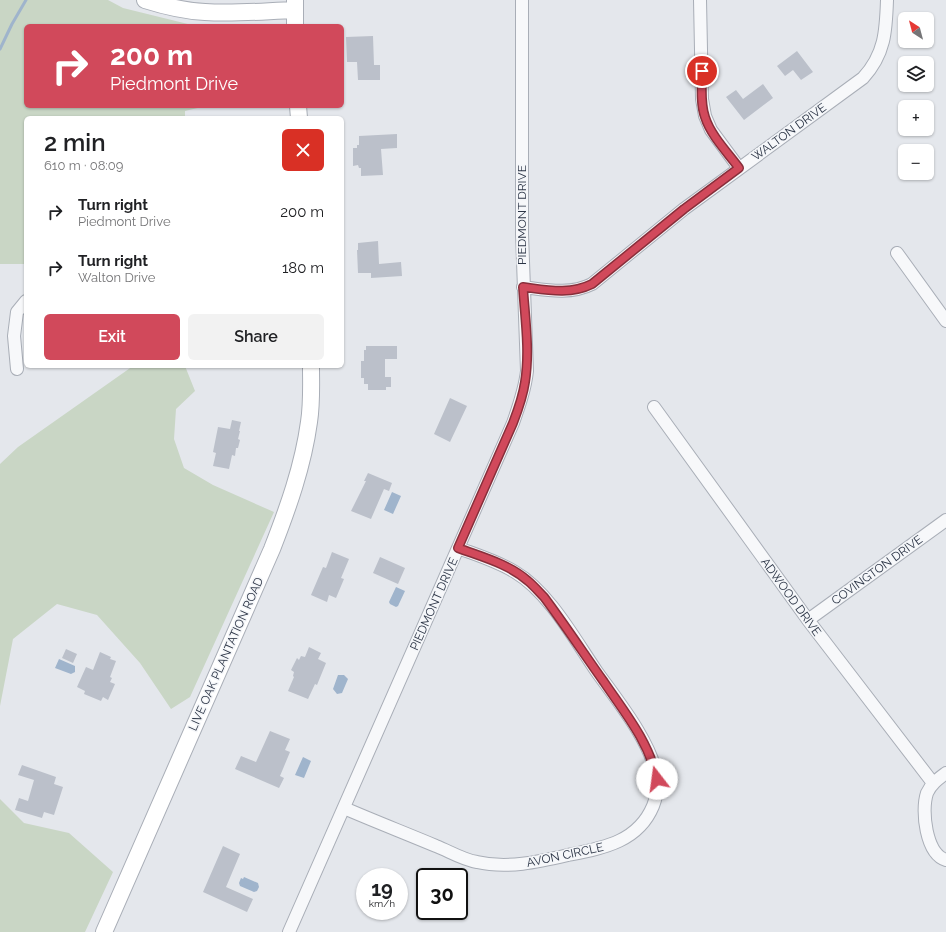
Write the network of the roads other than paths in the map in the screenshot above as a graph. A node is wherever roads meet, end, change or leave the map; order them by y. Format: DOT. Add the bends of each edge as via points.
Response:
graph roads {
  1 [pos="145,0"];
  2 [pos="522,0"];
  3 [pos="700,0"];
  4 [pos="887,0"];
  5 [pos="295,5"];
  6 [pos="295,24"];
  7 [pos="739,168"];
  8 [pos="897,253"];
  9 [pos="523,287"];
  10 [pos="24,303"];
  11 [pos="946,321"];
  12 [pos="17,368"];
  13 [pos="311,368"];
  14 [pos="654,407"];
  15 [pos="946,520"];
  16 [pos="458,548"];
  17 [pos="808,620"];
  18 [pos="946,773"];
  19 [pos="933,783"];
  20 [pos="344,808"];
  21 [pos="946,860"];
  22 [pos="104,932"];
  23 [pos="289,932"];
  1 -- 5 [label="street" via="182,9 232,13"];
  2 -- 9 [label="street, PIEDMONT DRIVE"];
  3 -- 7 [label="street" via="702,99 705,116 711,130"];
  4 -- 7 [label="street, WALTON DRIVE" via="882,48 871,70"];
  5 -- 6 [label="street"];
  7 -- 9 [label="street, WALTON DRIVE" via="592,284 575,291"];
  8 -- 11 [label="street"];
  9 -- 16 [label="street, PIEDMONT DRIVE" via="526,347 525,383 521,402"];
  10 -- 12 [label="street" via="17,312 14,336"];
  13 -- 22 [label="street, LIVE OAK PLANTATION ROAD" via="312,392 306,441 284,518"];
  14 -- 17 [label="street, ADWOOD DRIVE"];
  15 -- 17 [label="street, COVINGTON DRIVE"];
  16 -- 20 [label="street, PIEDMONT DRIVE"];
  16 -- 20 [label="street, AVON CIRCLE" via="515,572 544,597 646,747 654,764 657,779 650,812 634,831 618,842 556,858 510,866 476,862"];
  17 -- 19 [label="street, ADWOOD DRIVE"];
  18 -- 19 [label="street"];
  19 -- 21 [label="street" via="926,797 924,813 934,851"];
  20 -- 23 [label="street, PIEDMONT DRIVE"];
}
